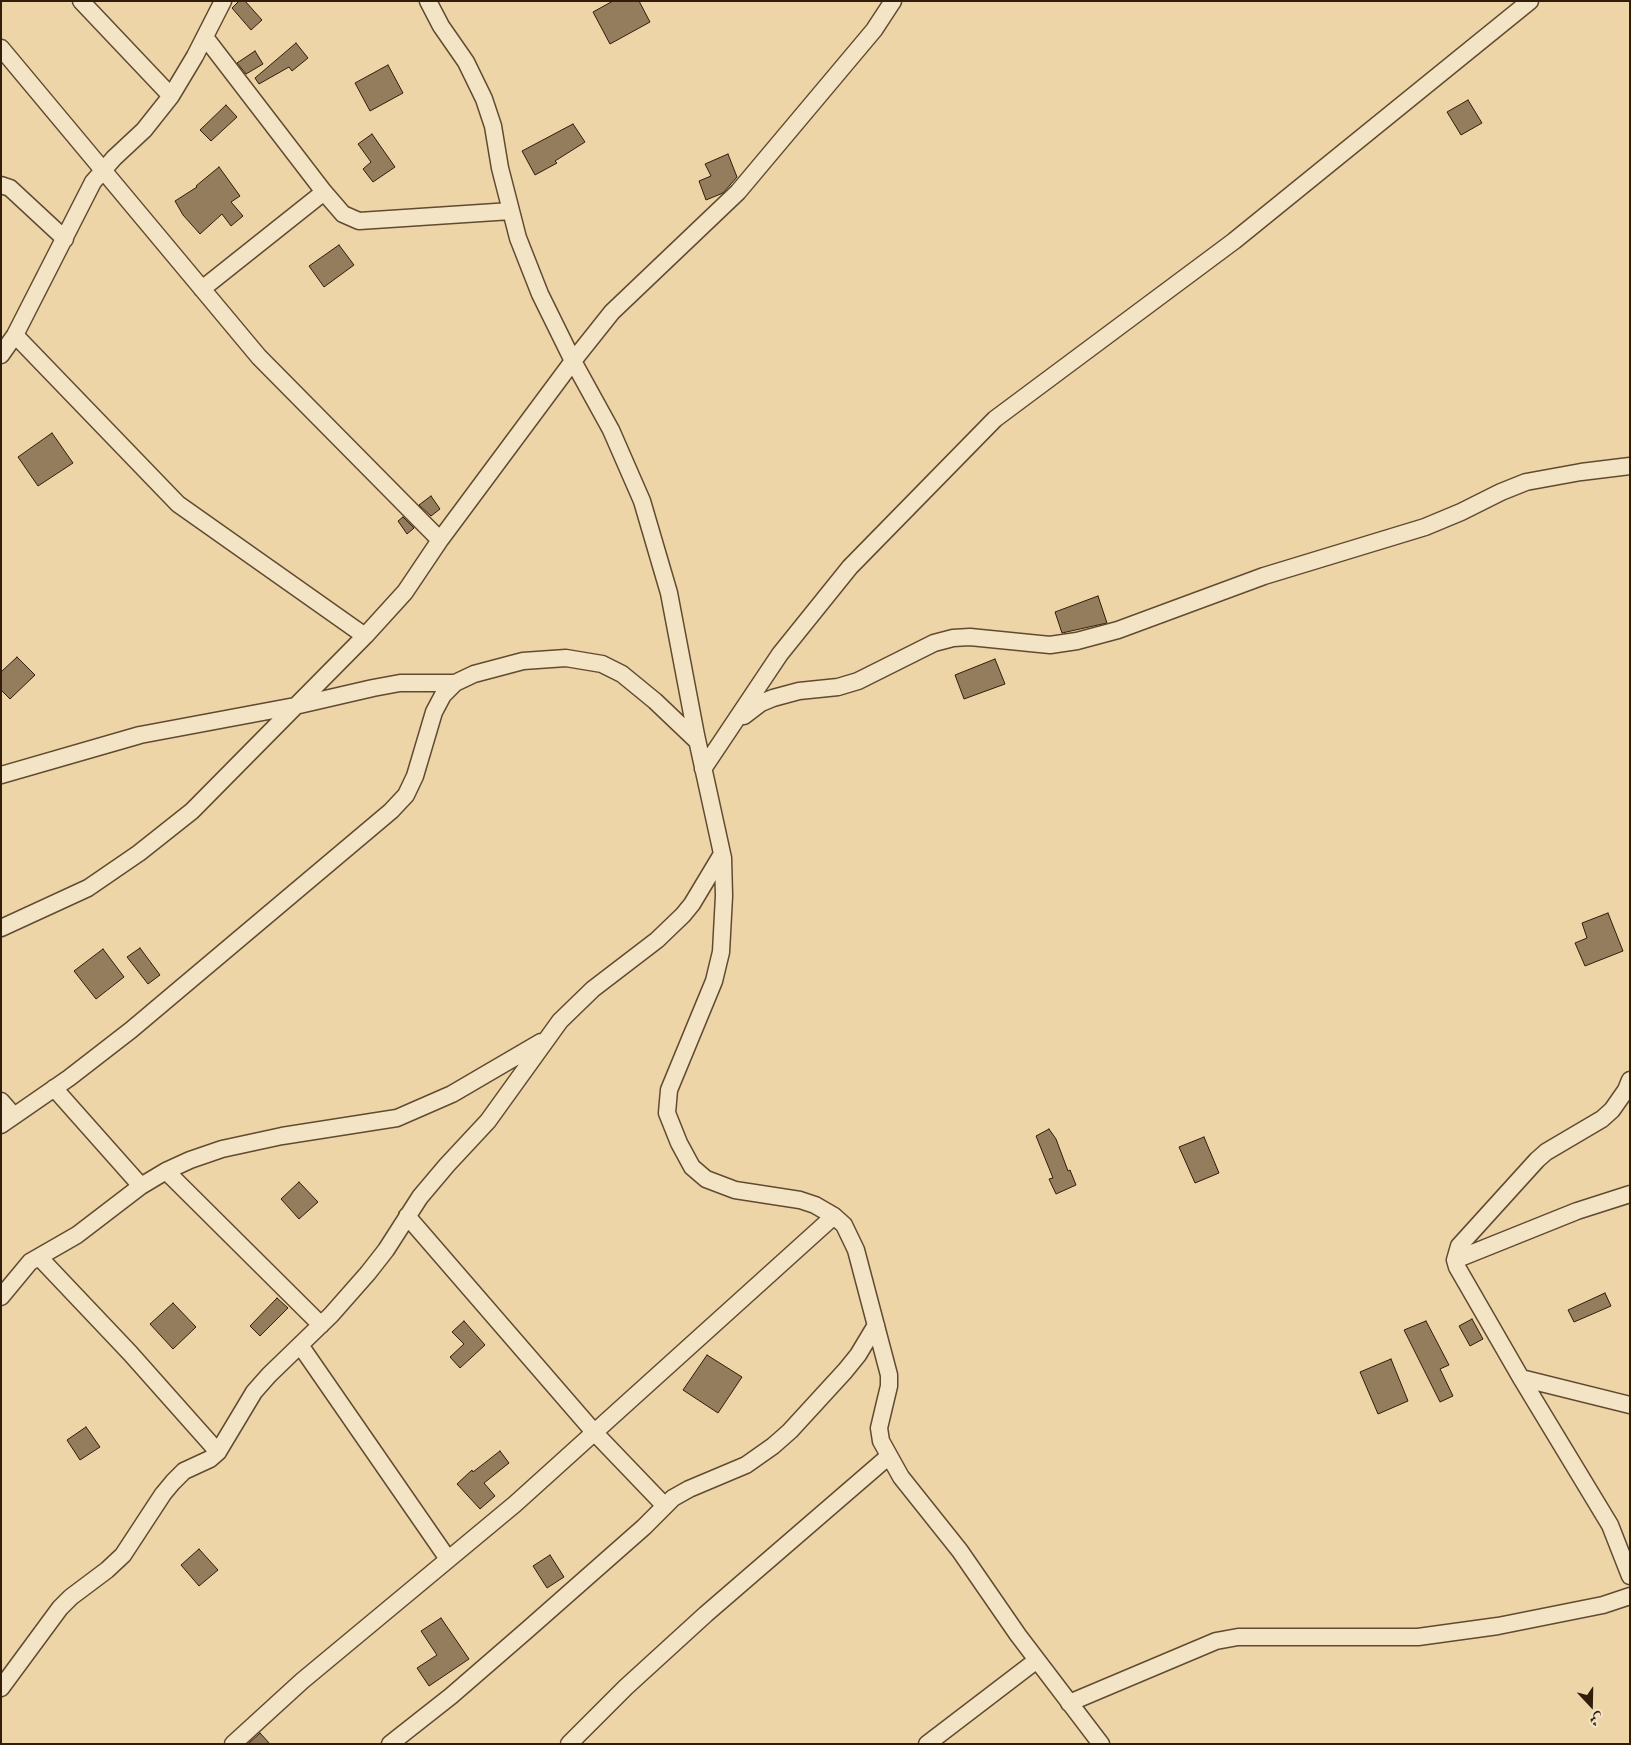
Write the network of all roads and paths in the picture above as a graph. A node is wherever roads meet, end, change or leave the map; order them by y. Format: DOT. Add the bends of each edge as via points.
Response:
graph roads {
  1 [pos="81,1"];
  2 [pos="223,1"];
  3 [pos="428,1"];
  4 [pos="894,1"];
  5 [pos="1530,1"];
  6 [pos="205,36"];
  7 [pos="1,48"];
  8 [pos="171,96"];
  9 [pos="104,170"];
  10 [pos="1,185"];
  11 [pos="324,192"];
  12 [pos="511,211"];
  13 [pos="65,239"];
  14 [pos="202,289"];
  15 [pos="15,335"];
  16 [pos="1,355"];
  17 [pos="573,361"];
  18 [pos="1630,466"];
  19 [pos="440,540"];
  20 [pos="364,636"];
  21 [pos="455,683"];
  22 [pos="295,706"];
  23 [pos="732,726"];
  24 [pos="697,741"];
  25 [pos="704,769"];
  26 [pos="1,776"];
  27 [pos="722,854"];
  28 [pos="1,928"];
  29 [pos="547,1039"];
  30 [pos="1630,1080"];
  31 [pos="54,1088"];
  32 [pos="1,1101"];
  33 [pos="8,1121"];
  34 [pos="166,1170"];
  35 [pos="141,1186"];
  36 [pos="1630,1194"];
  37 [pos="407,1216"];
  38 [pos="834,1216"];
  39 [pos="38,1257"];
  40 [pos="1455,1260"];
  41 [pos="1,1297"];
  42 [pos="321,1324"];
  43 [pos="876,1324"];
  44 [pos="300,1345"];
  45 [pos="1521,1378"];
  46 [pos="1630,1405"];
  47 [pos="594,1432"];
  48 [pos="218,1452"];
  49 [pos="889,1456"];
  50 [pos="665,1506"];
  51 [pos="448,1559"];
  52 [pos="1630,1576"];
  53 [pos="1630,1596"];
  54 [pos="1037,1660"];
  55 [pos="7,1670"];
  56 [pos="1,1688"];
  57 [pos="1069,1703"];
  58 [pos="233,1744"];
  59 [pos="390,1744"];
  60 [pos="569,1744"];
  61 [pos="927,1744"];
  62 [pos="1101,1744"];
  1 -- 8 [label="street"];
  2 -- 6 [label="street"];
  3 -- 12 [label="street" via="466,62 484,99"];
  4 -- 17 [label="street" via="874,30 738,192 612,312"];
  5 -- 23 [label="street" via="1234,241 995,419 850,567 780,654"];
  6 -- 8 [label="street"];
  6 -- 11 [label="street"];
  7 -- 9 [label="street"];
  8 -- 9 [label="street" via="144,130"];
  9 -- 13 [label="street" via="93,182"];
  9 -- 14 [label="street"];
  10 -- 13 [label="street" via="10,188"];
  11 -- 12 [label="street" via="343,214 359,221"];
  11 -- 14 [label="street"];
  12 -- 17 [label="street" via="540,294"];
  13 -- 15 [label="street"];
  14 -- 19 [label="street" via="259,357"];
  15 -- 16 [label="street"];
  15 -- 20 [label="street" via="178,504"];
  17 -- 19 [label="street"];
  17 -- 24 [label="street" via="611,430 642,501 669,593"];
  18 -- 23 [label="street" via="1526,482 1425,527 1264,576 1118,630 1077,641 1050,644 970,637 934,642 858,681 832,688 799,691 761,703"];
  19 -- 20 [label="street" via="405,592"];
  20 -- 22 [label="street"];
  21 -- 22 [label="street" via="400,683"];
  21 -- 24 [label="street" via="474,674 523,661 566,658 602,664 622,674"];
  21 -- 31 [label="street" via="443,695 434,712 406,795 391,811 132,1030"];
  22 -- 26 [label="street" via="140,735"];
  22 -- 28 [label="street" via="192,811 139,852 88,888"];
  23 -- 25 [label="street"];
  24 -- 25 [label="street"];
  25 -- 27 [label="street"];
  27 -- 29 [label="street" via="683,915 572,1008"];
  27 -- 38 [label="street" via="721,952 714,981 669,1090 668,1113 692,1167 706,1179 735,1190 800,1200"];
  29 -- 34 [label="street" via="452,1094 397,1118 222,1149"];
  29 -- 37 [label="street" via="500,1105"];
  30 -- 40 [label="street" via="1612,1110 1602,1119 1537,1160 1459,1246"];
  31 -- 33 [label="street"];
  31 -- 35 [label="street"];
  32 -- 33 [label="street"];
  34 -- 35 [label="street"];
  34 -- 42 [label="street"];
  35 -- 39 [label="street" via="77,1236"];
  36 -- 40 [label="street" via="1576,1211"];
  37 -- 42 [label="street" via="368,1273"];
  37 -- 47 [label="street"];
  38 -- 43 [label="street" via="844,1225 856,1250"];
  38 -- 47 [label="street"];
  39 -- 41 [label="street"];
  39 -- 48 [label="street"];
  40 -- 45 [label="street"];
  42 -- 44 [label="street"];
  43 -- 49 [label="street" via="889,1375 879,1428"];
  43 -- 50 [label="street" via="845,1371 773,1446 746,1465 680,1493"];
  44 -- 48 [label="street" via="254,1392"];
  44 -- 51 [label="street"];
  45 -- 46 [label="street"];
  45 -- 52 [label="street" via="1606,1518"];
  47 -- 50 [label="street"];
  47 -- 51 [label="street"];
  48 -- 55 [label="street" via="184,1471 173,1482 123,1555 71,1597"];
  49 -- 54 [label="street"];
  49 -- 60 [label="street" via="706,1614"];
  50 -- 59 [label="street" via="458,1689"];
  51 -- 58 [label="street" via="302,1681"];
  53 -- 57 [label="street" via="1603,1605 1498,1626 1418,1637 1238,1637 1216,1641"];
  54 -- 57 [label="street"];
  54 -- 61 [label="street"];
  55 -- 56 [label="street"];
  57 -- 62 [label="street"];
}
